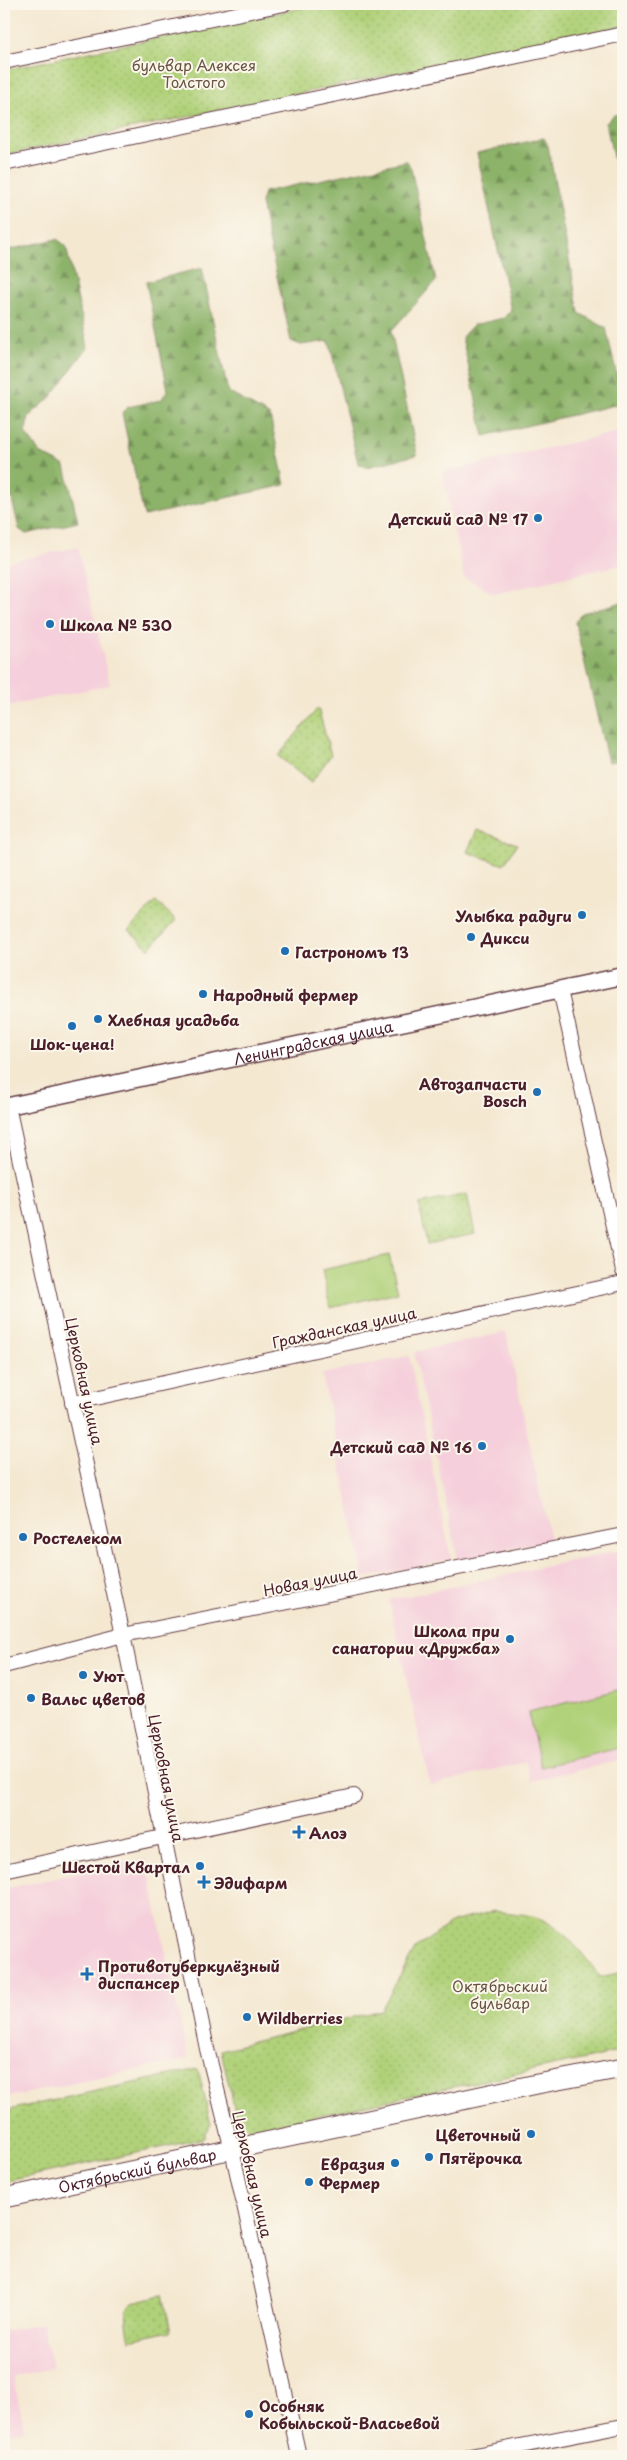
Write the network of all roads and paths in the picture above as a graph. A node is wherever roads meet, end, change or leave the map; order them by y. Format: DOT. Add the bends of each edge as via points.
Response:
graph roads {
  1 [pos="284,4"];
  2 [pos="623,34"];
  3 [pos="4,62"];
  4 [pos="4,164"];
  5 [pos="623,976"];
  6 [pos="560,990"];
  7 [pos="6,1106"];
  8 [pos="623,1271"];
  9 [pos="623,1283"];
  10 [pos="72,1403"];
  11 [pos="623,1535"];
  12 [pos="123,1635"];
  13 [pos="4,1666"];
  14 [pos="354,1796"];
  15 [pos="162,1839"];
  16 [pos="4,1871"];
  17 [pos="623,2068"];
  18 [pos="232,2150"];
  19 [pos="4,2198"];
  20 [pos="623,2426"];
  21 [pos="299,2456"];
  22 [pos="470,2456"];
  1 -- 3 [label="street"];
  2 -- 4 [label="street"];
  5 -- 6 [label="street, Ленинградская улица"];
  6 -- 7 [label="street, Ленинградская улица"];
  6 -- 8 [label="street"];
  7 -- 10 [label="street, Церковная улица"];
  9 -- 10 [label="street, Гражданская улица"];
  10 -- 12 [label="street, Церковная улица"];
  11 -- 12 [label="street, Новая улица"];
  12 -- 13 [label="street, Новая улица"];
  12 -- 15 [label="street, Церковная улица"];
  14 -- 15 [label="street"];
  15 -- 16 [label="street"];
  15 -- 18 [label="street, Церковная улица"];
  17 -- 18 [label="main road, Октябрьский бульвар"];
  18 -- 19 [label="main road, Октябрьский бульвар"];
  18 -- 21 [label="street, Церковная улица"];
  20 -- 22 [label="street"];
}
